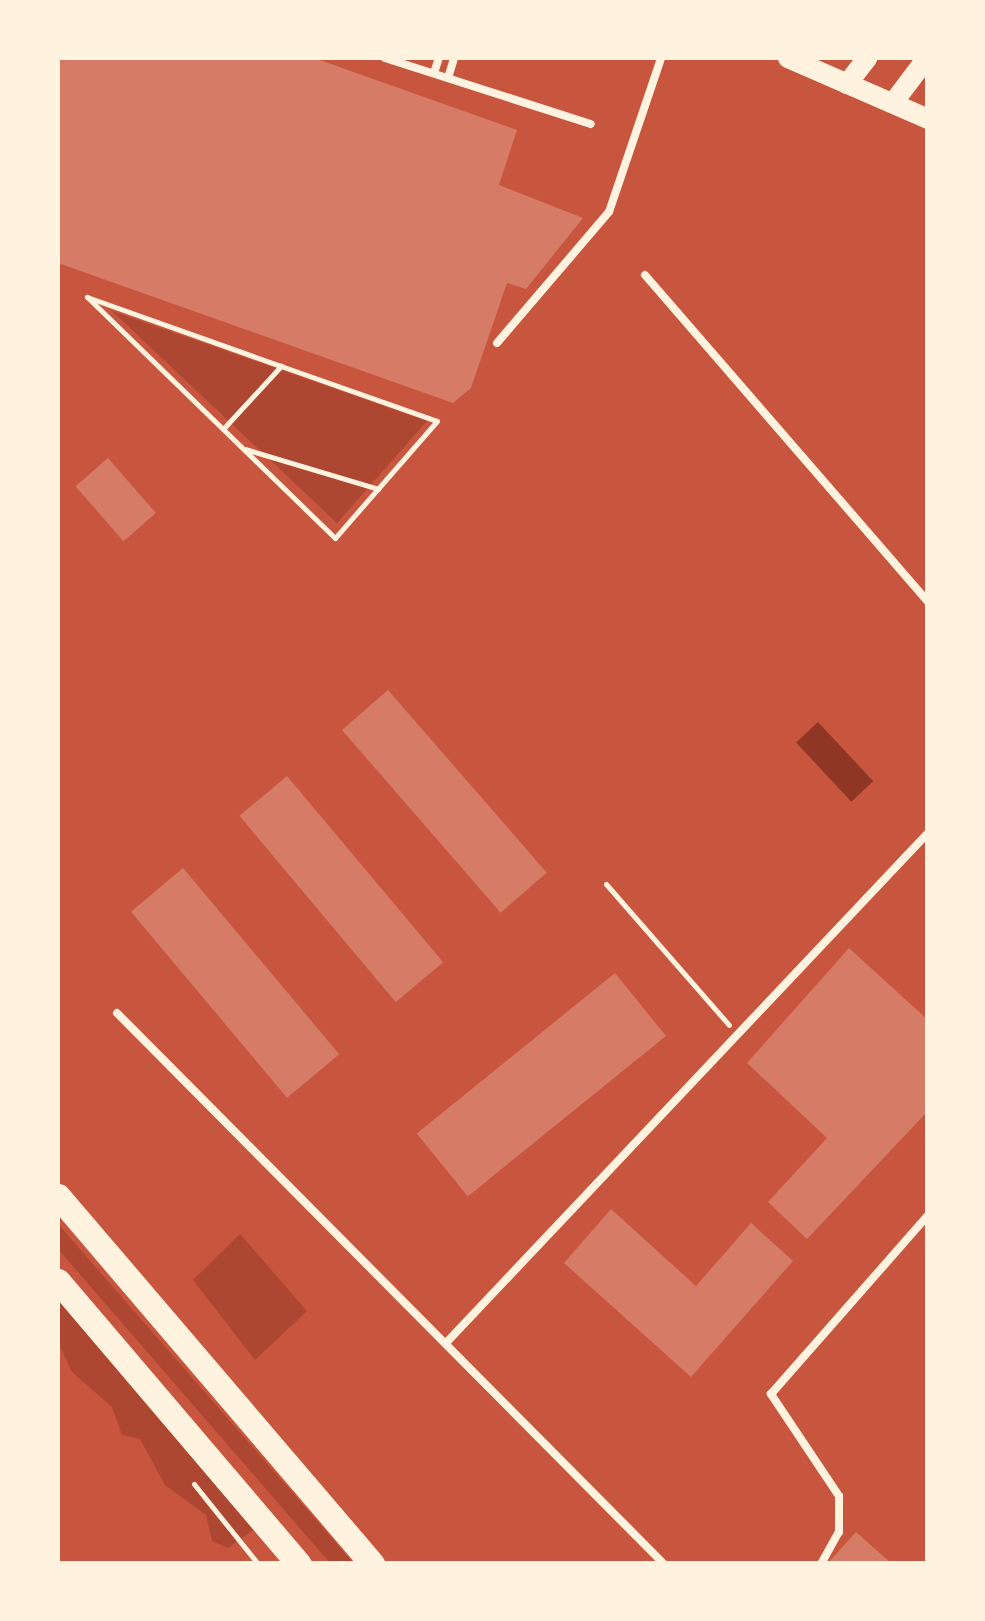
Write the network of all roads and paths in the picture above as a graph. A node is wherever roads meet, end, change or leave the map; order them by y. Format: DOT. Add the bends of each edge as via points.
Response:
graph roads {
  1 [pos="385,58"];
  2 [pos="439,58"];
  3 [pos="454,58"];
  4 [pos="661,58"];
  5 [pos="788,58"];
  6 [pos="867,58"];
  7 [pos="925,59"];
  8 [pos="434,73"];
  9 [pos="448,78"];
  10 [pos="847,84"];
  11 [pos="893,104"];
  12 [pos="928,119"];
  13 [pos="591,124"];
  14 [pos="645,275"];
  15 [pos="497,343"];
  16 [pos="281,366"];
  17 [pos="223,428"];
  18 [pos="242,448"];
  19 [pos="378,489"];
  20 [pos="928,602"];
  21 [pos="928,834"];
  22 [pos="606,884"];
  23 [pos="117,1014"];
  24 [pos="740,1039"];
  25 [pos="58,1196"];
  26 [pos="928,1215"];
  27 [pos="58,1281"];
  28 [pos="446,1343"];
  29 [pos="300,1564"];
  30 [pos="372,1564"];
  31 [pos="664,1564"];
  32 [pos="821,1564"];
  1 -- 8 [label="lane"];
  2 -- 8 [label="lane"];
  3 -- 9 [label="lane"];
  4 -- 15 [label="lane" via="609,212"];
  5 -- 10 [label="main road"];
  6 -- 10 [label="main road"];
  7 -- 11 [label="main road"];
  8 -- 9 [label="lane"];
  9 -- 13 [label="lane"];
  10 -- 11 [label="main road"];
  11 -- 12 [label="main road"];
  14 -- 20 [label="lane"];
  16 -- 17 [label="path"];
  16 -- 17 [label="path" via="88,297"];
  16 -- 19 [label="path" via="437,421"];
  17 -- 18 [label="path"];
  18 -- 19 [label="path"];
  18 -- 19 [label="path" via="336,538"];
  21 -- 24 [label="lane"];
  22 -- 24 [label="path"];
  23 -- 28 [label="lane"];
  24 -- 28 [label="lane"];
  25 -- 30 [label="highway"];
  26 -- 32 [label="lane" via="772,1394 839,1496 838,1532"];
  27 -- 29 [label="highway"];
  28 -- 31 [label="lane"];
}
